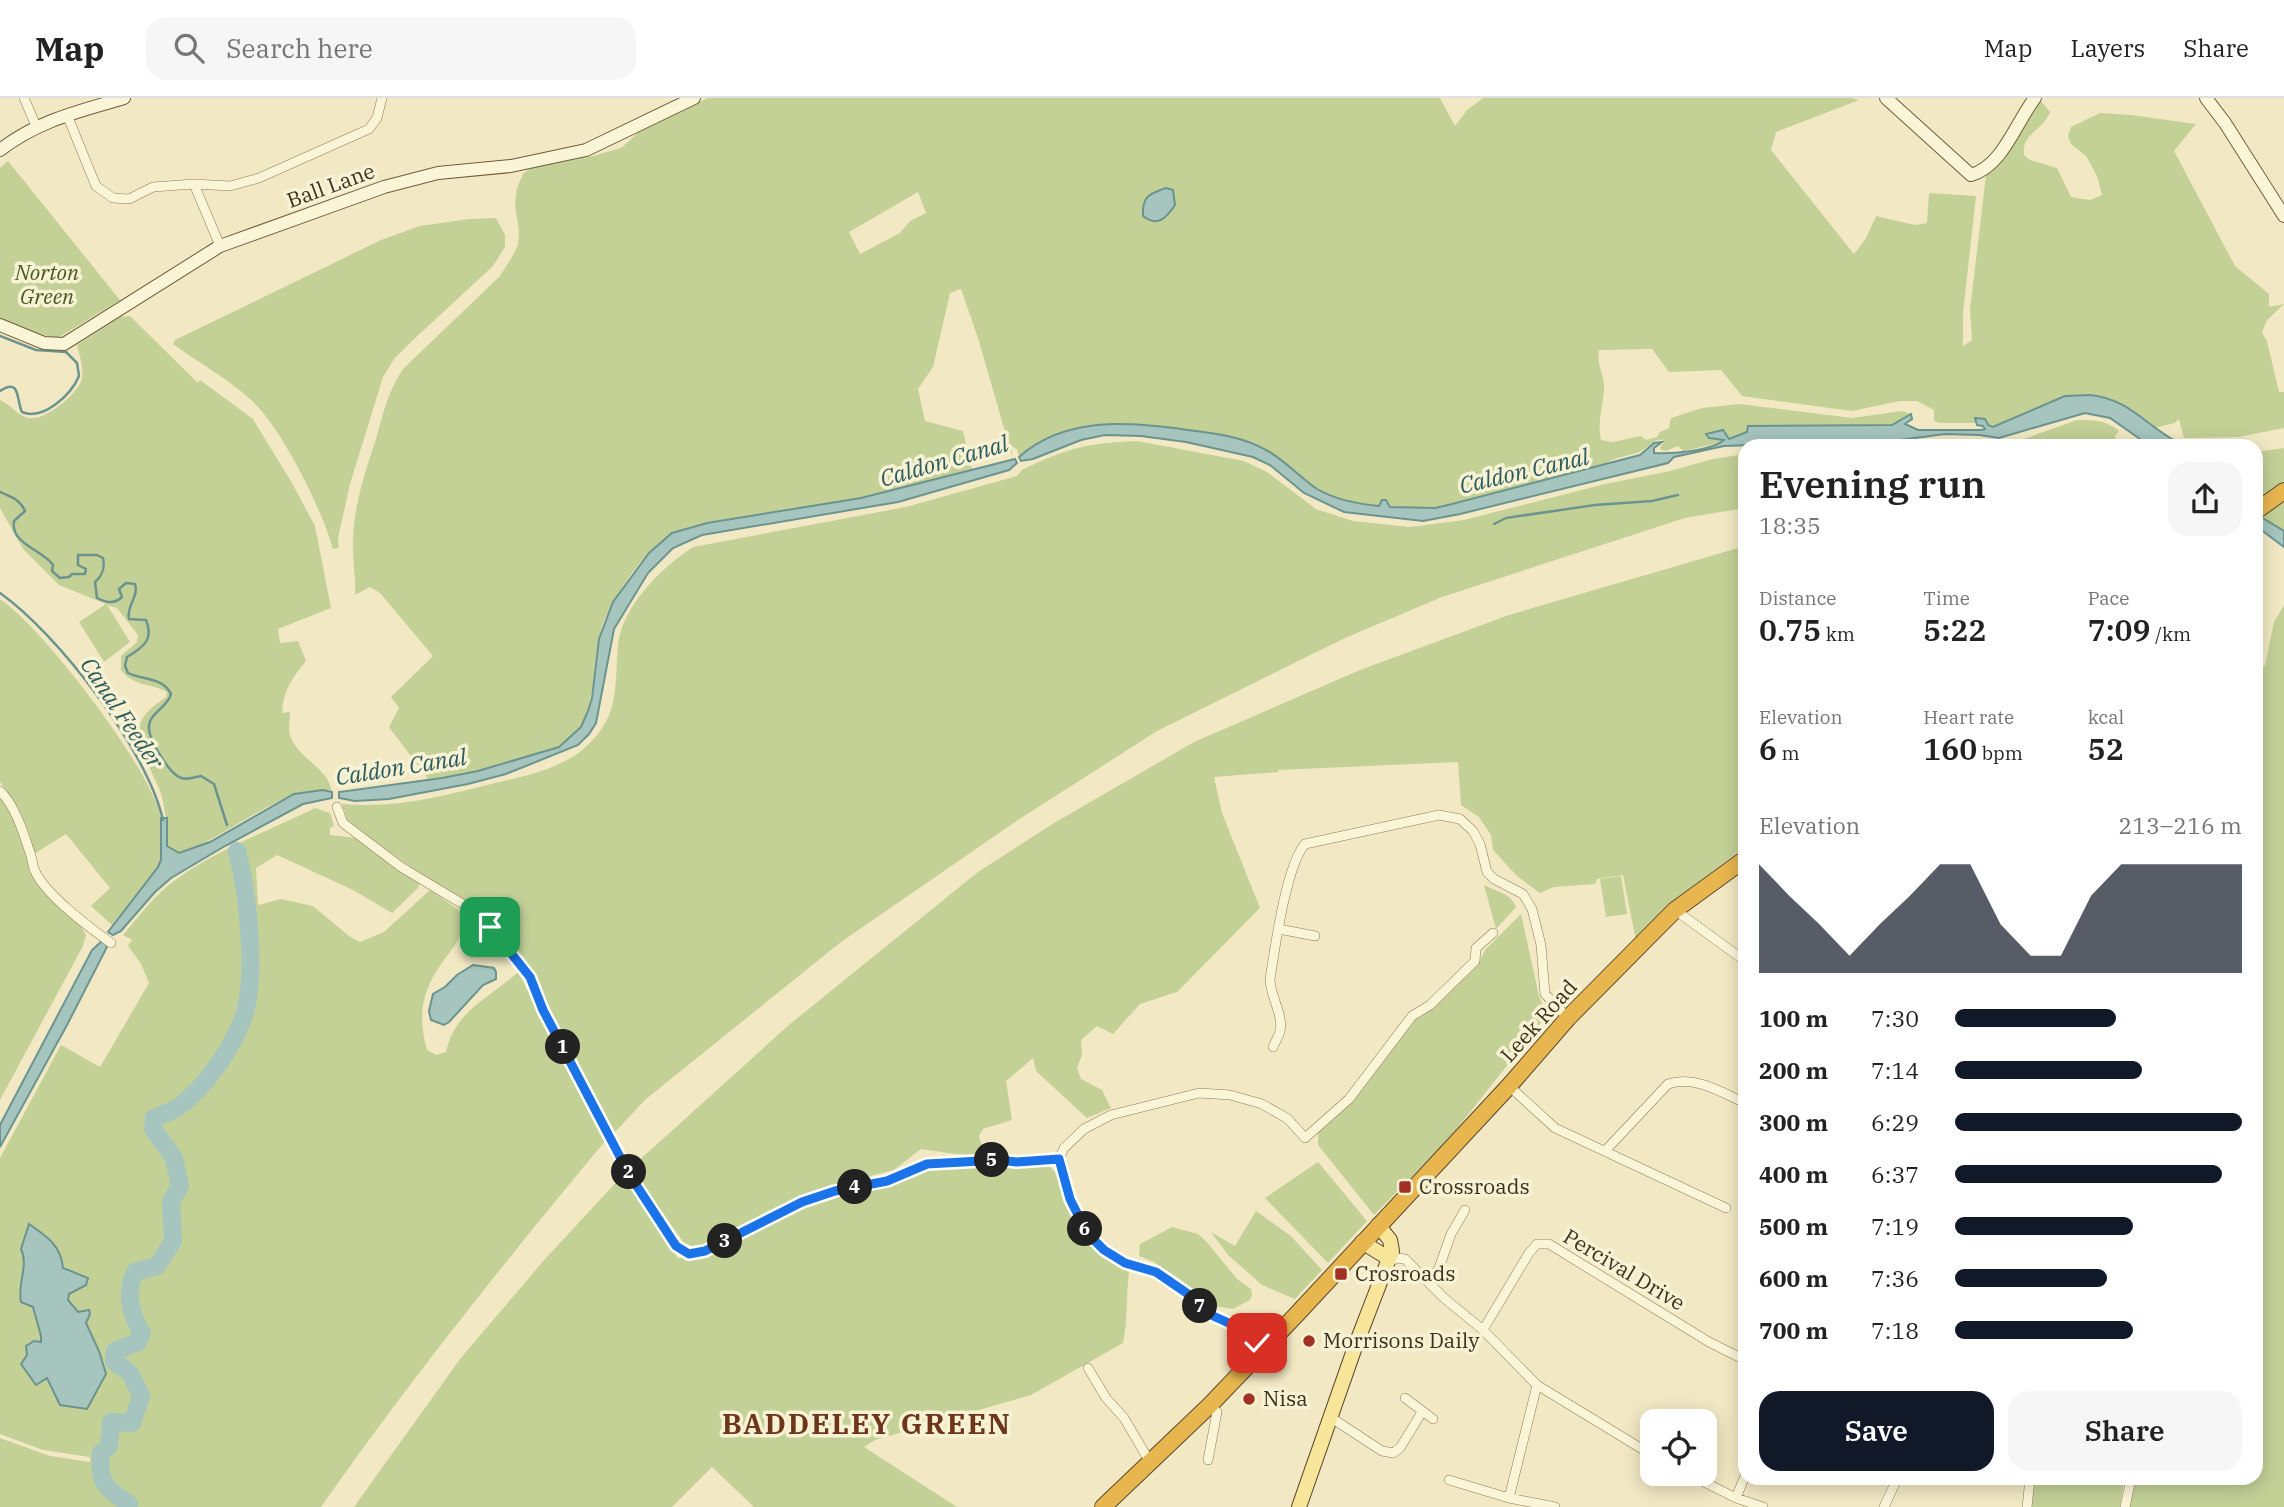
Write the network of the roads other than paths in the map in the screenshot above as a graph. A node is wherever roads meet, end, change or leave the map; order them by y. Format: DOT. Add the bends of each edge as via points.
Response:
graph roads {
  1 [pos="24,98"];
  2 [pos="124,98"];
  3 [pos="382,98"];
  4 [pos="694,98"];
  5 [pos="1886,98"];
  6 [pos="2035,98"];
  7 [pos="2206,98"];
  8 [pos="67,115"];
  9 [pos="36,126"];
  10 [pos="0,150"];
  11 [pos="194,184"];
  12 [pos="2284,216"];
  13 [pos="220,246"];
  14 [pos="0,326"];
  15 [pos="2283,492"];
  16 [pos="2263,506"];
  17 [pos="0,791"];
  18 [pos="337,807"];
  19 [pos="1738,864"];
  20 [pos="1675,910"];
  21 [pos="1279,929"];
  22 [pos="1493,933"];
  23 [pos="1315,936"];
  24 [pos="111,943"];
  25 [pos="1738,956"];
  26 [pos="1567,1018"];
  27 [pos="1273,1047"];
  28 [pos="1509,1086"];
  29 [pos="1738,1100"];
  30 [pos="1605,1151"];
  31 [pos="1059,1159"];
  32 [pos="1726,1208"];
  33 [pos="1465,1210"];
  34 [pos="1378,1225"];
  35 [pos="1362,1242"];
  36 [pos="1388,1260"];
  37 [pos="1429,1283"];
  38 [pos="1483,1330"];
  39 [pos="1262,1349"];
  40 [pos="1738,1356"];
  41 [pos="1094,1372"];
  42 [pos="1537,1385"];
  43 [pos="1405,1398"];
  44 [pos="1210,1405"];
  45 [pos="1422,1412"];
  46 [pos="1330,1417"];
  47 [pos="1433,1419"];
  48 [pos="1640,1448"];
  49 [pos="1208,1460"];
  50 [pos="1150,1462"];
  51 [pos="1449,1480"];
  52 [pos="1741,1485"];
  53 [pos="1895,1485"];
  54 [pos="2029,1485"];
  55 [pos="2130,1485"];
  56 [pos="1712,1486"];
  57 [pos="1509,1498"];
  58 [pos="1736,1498"];
  59 [pos="1103,1507"];
  60 [pos="1299,1507"];
  61 [pos="1555,1507"];
  62 [pos="1763,1507"];
  63 [pos="1884,1507"];
  64 [pos="2027,1507"];
  65 [pos="2125,1507"];
  1 -- 9 [label="street"];
  2 -- 8 [label="street"];
  3 -- 11 [label="street" via="369,129 259,178 230,186"];
  4 -- 13 [label="street, Ball Lane" via="586,150 511,166 438,173 384,187"];
  5 -- 6 [label="street" via="1971,175 1982,172 1999,154"];
  7 -- 12 [label="street"];
  8 -- 9 [label="street"];
  8 -- 11 [label="street" via="96,186 113,198 129,200 153,187"];
  9 -- 10 [label="street"];
  11 -- 13 [label="street"];
  13 -- 14 [label="street, Ball Lane" via="64,344 44,343"];
  15 -- 16 [label="highway"];
  17 -- 24 [label="street" via="18,823 34,871 59,900"];
  18 -- 31 [label="street" via="343,823 490,927 530,977 629,1174 676,1246 689,1254 705,1251 802,1202 887,1181 927,1164"];
  19 -- 20 [label="highway, Leek Road"];
  20 -- 25 [label="street"];
  20 -- 26 [label="highway, Leek Road"];
  21 -- 23 [label="street"];
  21 -- 26 [label="street" via="1298,851 1305,844 1439,815 1460,819 1480,844 1487,872 1523,894 1532,908 1545,994"];
  21 -- 27 [label="street" via="1270,990 1281,1030"];
  22 -- 31 [label="street" via="1476,948 1475,961 1430,1005 1412,1016 1349,1099 1305,1138 1288,1119 1262,1104 1199,1093 1111,1115 1084,1129"];
  26 -- 28 [label="highway, Leek Road"];
  28 -- 30 [label="street" via="1555,1128"];
  28 -- 34 [label="highway, Leek Road"];
  29 -- 30 [label="street" via="1701,1083 1668,1084"];
  30 -- 32 [label="street"];
  31 -- 39 [label="street" via="1070,1199 1087,1233 1104,1250 1125,1263 1156,1272 1211,1315 1242,1329"];
  33 -- 37 [label="street"];
  34 -- 35 [label="highway, Leek Road"];
  34 -- 36 [label="main road" via="1390,1240"];
  35 -- 36 [label="main road"];
  35 -- 39 [label="highway, Leek Road"];
  36 -- 37 [label="street" via="1405,1259"];
  36 -- 46 [label="main road"];
  37 -- 38 [label="street"];
  38 -- 40 [label="street, Percival Drive" via="1529,1253 1537,1244 1549,1244"];
  38 -- 42 [label="street"];
  39 -- 44 [label="highway, Leek Road"];
  41 -- 50 [label="street"];
  42 -- 48 [label="street"];
  42 -- 57 [label="street"];
  43 -- 45 [label="street"];
  44 -- 49 [label="street" via="1217,1412"];
  44 -- 50 [label="highway, Leek Road"];
  45 -- 46 [label="street" via="1393,1453 1382,1451"];
  45 -- 47 [label="street"];
  46 -- 60 [label="main road"];
  50 -- 59 [label="highway, Leek Road"];
  51 -- 57 [label="street"];
  52 -- 58 [label="street"];
  53 -- 63 [label="street"];
  54 -- 64 [label="street"];
  55 -- 65 [label="street"];
  56 -- 58 [label="street"];
  57 -- 61 [label="street"];
  58 -- 62 [label="street"];
}
